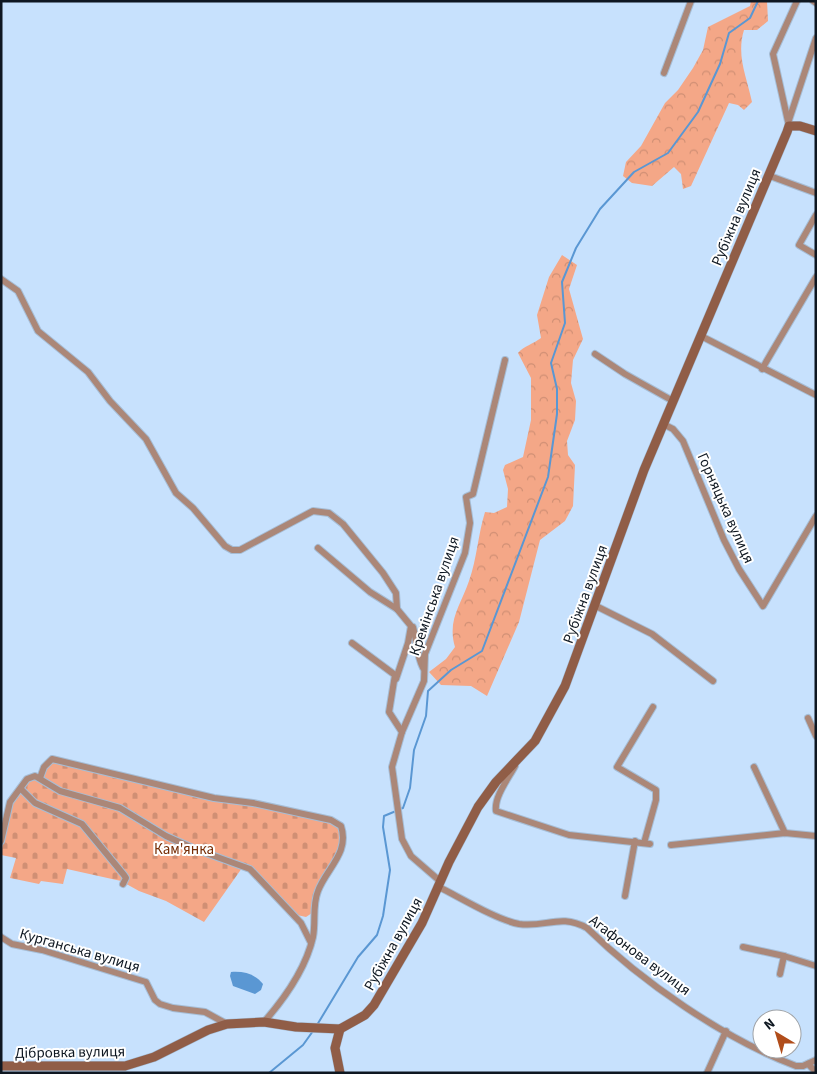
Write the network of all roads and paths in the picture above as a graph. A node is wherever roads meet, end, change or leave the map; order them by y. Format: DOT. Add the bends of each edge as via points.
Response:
graph roads {
  1 [pos="691,1"];
  2 [pos="797,1"];
  3 [pos="816,38"];
  4 [pos="664,73"];
  5 [pos="789,124"];
  6 [pos="816,132"];
  7 [pos="770,176"];
  8 [pos="816,193"];
  9 [pos="816,215"];
  10 [pos="816,256"];
  11 [pos="816,277"];
  12 [pos="1,279"];
  13 [pos="701,336"];
  14 [pos="596,354"];
  15 [pos="505,360"];
  16 [pos="762,369"];
  17 [pos="816,395"];
  18 [pos="673,401"];
  19 [pos="663,424"];
  20 [pos="816,516"];
  21 [pos="318,548"];
  22 [pos="596,606"];
  23 [pos="397,609"];
  24 [pos="406,621"];
  25 [pos="352,642"];
  26 [pos="424,670"];
  27 [pos="396,679"];
  28 [pos="713,681"];
  29 [pos="653,706"];
  30 [pos="808,718"];
  31 [pos="402,732"];
  32 [pos="816,736"];
  33 [pos="518,760"];
  34 [pos="754,768"];
  35 [pos="40,778"];
  36 [pos="20,789"];
  37 [pos="785,833"];
  38 [pos="816,836"];
  39 [pos="1,841"];
  40 [pos="635,842"];
  41 [pos="672,845"];
  42 [pos="123,884"];
  43 [pos="440,885"];
  44 [pos="625,896"];
  45 [pos="1,937"];
  46 [pos="312,943"];
  47 [pos="743,947"];
  48 [pos="784,956"];
  49 [pos="816,966"];
  50 [pos="780,974"];
  51 [pos="264,1022"];
  52 [pos="227,1024"];
  53 [pos="340,1029"];
  54 [pos="726,1031"];
  55 [pos="816,1060"];
  56 [pos="808,1064"];
  57 [pos="1,1066"];
  58 [pos="67,1070"];
  59 [pos="706,1071"];
  60 [pos="816,1072"];
  61 [pos="340,1073"];
  62 [pos="805,1073"];
  1 -- 4 [label="street"];
  2 -- 5 [label="street" via="773,54"];
  3 -- 5 [label="street"];
  5 -- 6 [label="street"];
  5 -- 7 [label="street, Рубіжна вулиця"];
  7 -- 8 [label="street"];
  7 -- 13 [label="street, Рубіжна вулиця"];
  9 -- 10 [label="street" via="799,245"];
  11 -- 16 [label="street"];
  12 -- 23 [label="street, Кремінська вулиця" via="18,290 38,331 88,372 146,439 176,493 228,549 240,550 313,511 329,513 343,524 375,563 396,593"];
  13 -- 16 [label="street"];
  13 -- 18 [label="street, Рубіжна вулиця"];
  14 -- 18 [label="street"];
  15 -- 26 [label="street, Кремінська вулиця" via="473,494 466,496 470,523 465,553 425,654"];
  16 -- 17 [label="street"];
  18 -- 19 [label="street, Рубіжна вулиця"];
  19 -- 20 [label="street, Горняцька вулиця" via="683,441 724,540 763,606"];
  19 -- 22 [label="street, Рубіжна вулиця"];
  21 -- 23 [label="street, Кремінська вулиця" via="370,592"];
  22 -- 28 [label="street" via="652,634"];
  22 -- 33 [label="street, Рубіжна вулиця" via="561,694 535,741"];
  23 -- 24 [label="street, Кремінська вулиця"];
  24 -- 26 [label="street, Кремінська вулиця" via="412,627"];
  24 -- 27 [label="street, Кремінська вулиця" via="411,630"];
  25 -- 27 [label="street" via="390,670"];
  26 -- 31 [label="street, Кремінська вулиця" via="424,680"];
  27 -- 31 [label="street, Кремінська вулиця" via="388,712"];
  29 -- 40 [label="street" via="616,767 656,790 647,843"];
  30 -- 32 [label="street"];
  31 -- 43 [label="street, Кремінська вулиця" via="392,767 397,815 405,847"];
  33 -- 40 [label="street" via="499,795 496,812 569,835"];
  33 -- 43 [label="street, Рубіжна вулиця" via="486,795"];
  34 -- 37 [label="street"];
  35 -- 36 [label="street" via="27,779"];
  35 -- 46 [label="street" via="60,791 120,808 166,836 250,869 301,923"];
  35 -- 46 [label="street" via="52,759 214,798 253,803 339,823 343,834 342,847 317,894"];
  36 -- 39 [label="street" via="10,802"];
  36 -- 42 [label="street" via="40,806 82,824 125,877"];
  37 -- 38 [label="street"];
  37 -- 41 [label="street"];
  40 -- 44 [label="street"];
  43 -- 53 [label="street, Рубіжна вулиця" via="422,923 374,1004 365,1015"];
  43 -- 54 [label="street, Агафонова вулиця" via="518,924 557,920 576,922 645,978"];
  45 -- 52 [label="street, Курганська вулиця" via="12,944 146,982 160,1004 205,1012"];
  46 -- 51 [label="street" via="287,993"];
  47 -- 48 [label="street"];
  48 -- 49 [label="street"];
  48 -- 50 [label="street"];
  51 -- 52 [label="street, Дібровка вулиця"];
  51 -- 53 [label="street, Дібровка вулиця"];
  52 -- 58 [label="street, Дібровка вулиця" via="137,1064"];
  53 -- 61 [label="street" via="335,1048"];
  54 -- 56 [label="street, Агафонова вулиця" via="788,1063 796,1066"];
  54 -- 59 [label="street"];
  55 -- 56 [label="street"];
  56 -- 60 [label="street"];
  56 -- 62 [label="street"];
  57 -- 58 [label="street, Дібровка вулиця"];
}
